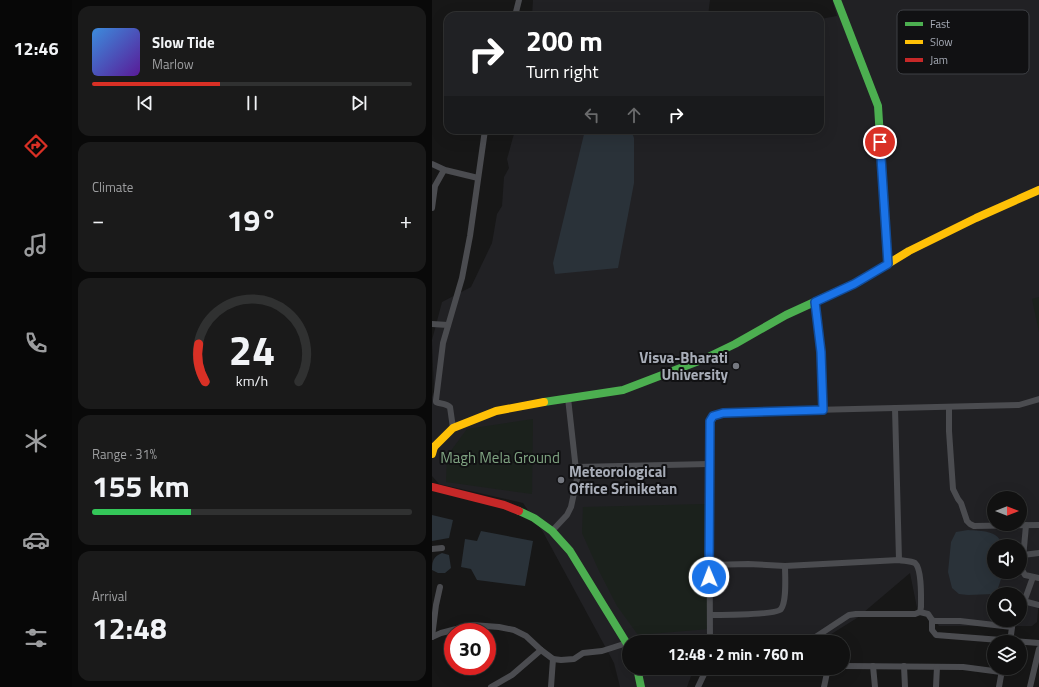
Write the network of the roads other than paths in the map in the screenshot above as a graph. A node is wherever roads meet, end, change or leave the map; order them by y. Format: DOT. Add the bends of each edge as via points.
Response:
graph roads {
  1 [pos="519,0"];
  2 [pos="837,0"];
  3 [pos="516,12"];
  4 [pos="484,134"];
  5 [pos="432,164"];
  6 [pos="444,170"];
  7 [pos="478,178"];
  8 [pos="1039,190"];
  9 [pos="432,208"];
  10 [pos="888,264"];
  11 [pos="815,302"];
  12 [pos="432,324"];
  13 [pos="448,325"];
  14 [pos="568,398"];
  15 [pos="1039,399"];
  16 [pos="949,407"];
  17 [pos="895,408"];
  18 [pos="823,410"];
  19 [pos="453,428"];
  20 [pos="433,450"];
  21 [pos="709,464"];
  22 [pos="576,466"];
  23 [pos="433,485"];
  24 [pos="1027,525"];
  25 [pos="1039,525"];
  26 [pos="987,526"];
  27 [pos="552,531"];
  28 [pos="442,548"];
  29 [pos="432,549"];
  30 [pos="1039,553"];
  31 [pos="1027,554"];
  32 [pos="899,560"];
  33 [pos="709,564"];
  34 [pos="785,566"];
  35 [pos="1036,578"];
  36 [pos="440,587"];
  37 [pos="1027,594"];
  38 [pos="1027,604"];
  39 [pos="1039,605"];
  40 [pos="920,612"];
  41 [pos="711,615"];
  42 [pos="932,620"];
  43 [pos="987,622"];
  44 [pos="622,635"];
  45 [pos="710,635"];
  46 [pos="822,635"];
  47 [pos="432,637"];
  48 [pos="987,639"];
  49 [pos="1027,642"];
  50 [pos="1039,643"];
  51 [pos="622,646"];
  52 [pos="1039,649"];
  53 [pos="541,650"];
  54 [pos="553,659"];
  55 [pos="850,666"];
  56 [pos="873,666"];
  57 [pos="904,666"];
  58 [pos="937,667"];
  59 [pos="987,669"];
  60 [pos="638,675"];
  61 [pos="704,675"];
  62 [pos="827,675"];
  63 [pos="1001,675"];
  64 [pos="491,687"];
  65 [pos="551,687"];
  66 [pos="641,687"];
  67 [pos="698,687"];
  68 [pos="824,687"];
  69 [pos="875,687"];
  70 [pos="905,687"];
  71 [pos="936,687"];
  72 [pos="999,687"];
  73 [pos="1030,687"];
  1 -- 3 [label="street"];
  2 -- 10 [label="main road" via="878,106"];
  4 -- 7 [label="street"];
  5 -- 6 [label="street"];
  6 -- 7 [label="street"];
  6 -- 9 [label="street" via="435,186"];
  7 -- 13 [label="street" via="462,278"];
  8 -- 10 [label="main road" via="976,218"];
  10 -- 11 [label="main road" via="854,284"];
  11 -- 14 [label="main road" via="704,359 623,390"];
  11 -- 18 [label="street" via="821,352"];
  12 -- 13 [label="street"];
  13 -- 19 [label="street" via="436,402 450,407"];
  14 -- 19 [label="main road" via="496,411"];
  14 -- 22 [label="street"];
  15 -- 16 [label="street" via="1019,405"];
  16 -- 17 [label="street"];
  16 -- 26 [label="street" via="953,489 967,521 974,526"];
  17 -- 18 [label="street"];
  17 -- 32 [label="street"];
  18 -- 21 [label="street" via="730,412 713,416 709,425"];
  19 -- 20 [label="main road"];
  21 -- 22 [label="street"];
  21 -- 33 [label="street"];
  22 -- 27 [label="street" via="577,479 571,507"];
  23 -- 27 [label="main road" via="504,505 534,518"];
  24 -- 25 [label="street"];
  27 -- 44 [label="main road" via="570,550"];
  28 -- 29 [label="street"];
  30 -- 31 [label="street"];
  32 -- 34 [label="street"];
  32 -- 40 [label="street" via="914,562 918,566"];
  33 -- 34 [label="street"];
  33 -- 41 [label="street"];
  34 -- 41 [label="street" via="784,602 779,612"];
  35 -- 37 [label="street"];
  36 -- 47 [label="street"];
  38 -- 39 [label="street"];
  40 -- 42 [label="street" via="928,614"];
  40 -- 46 [label="street" via="849,615"];
  41 -- 45 [label="street"];
  42 -- 43 [label="street"];
  42 -- 48 [label="street" via="932,630 936,635"];
  47 -- 53 [label="street" via="472,625 500,627 526,636"];
  49 -- 50 [label="street"];
  51 -- 54 [label="street" via="581,654 574,659"];
  52 -- 73 [label="street"];
  53 -- 54 [label="street"];
  53 -- 64 [label="street" via="512,675"];
  54 -- 65 [label="street"];
  55 -- 56 [label="street"];
  56 -- 57 [label="street"];
  56 -- 69 [label="street"];
  57 -- 58 [label="street"];
  57 -- 70 [label="street"];
  58 -- 59 [label="street"];
  58 -- 71 [label="street"];
  60 -- 66 [label="main road"];
  61 -- 67 [label="street"];
  62 -- 68 [label="street"];
  63 -- 72 [label="street"];
}
